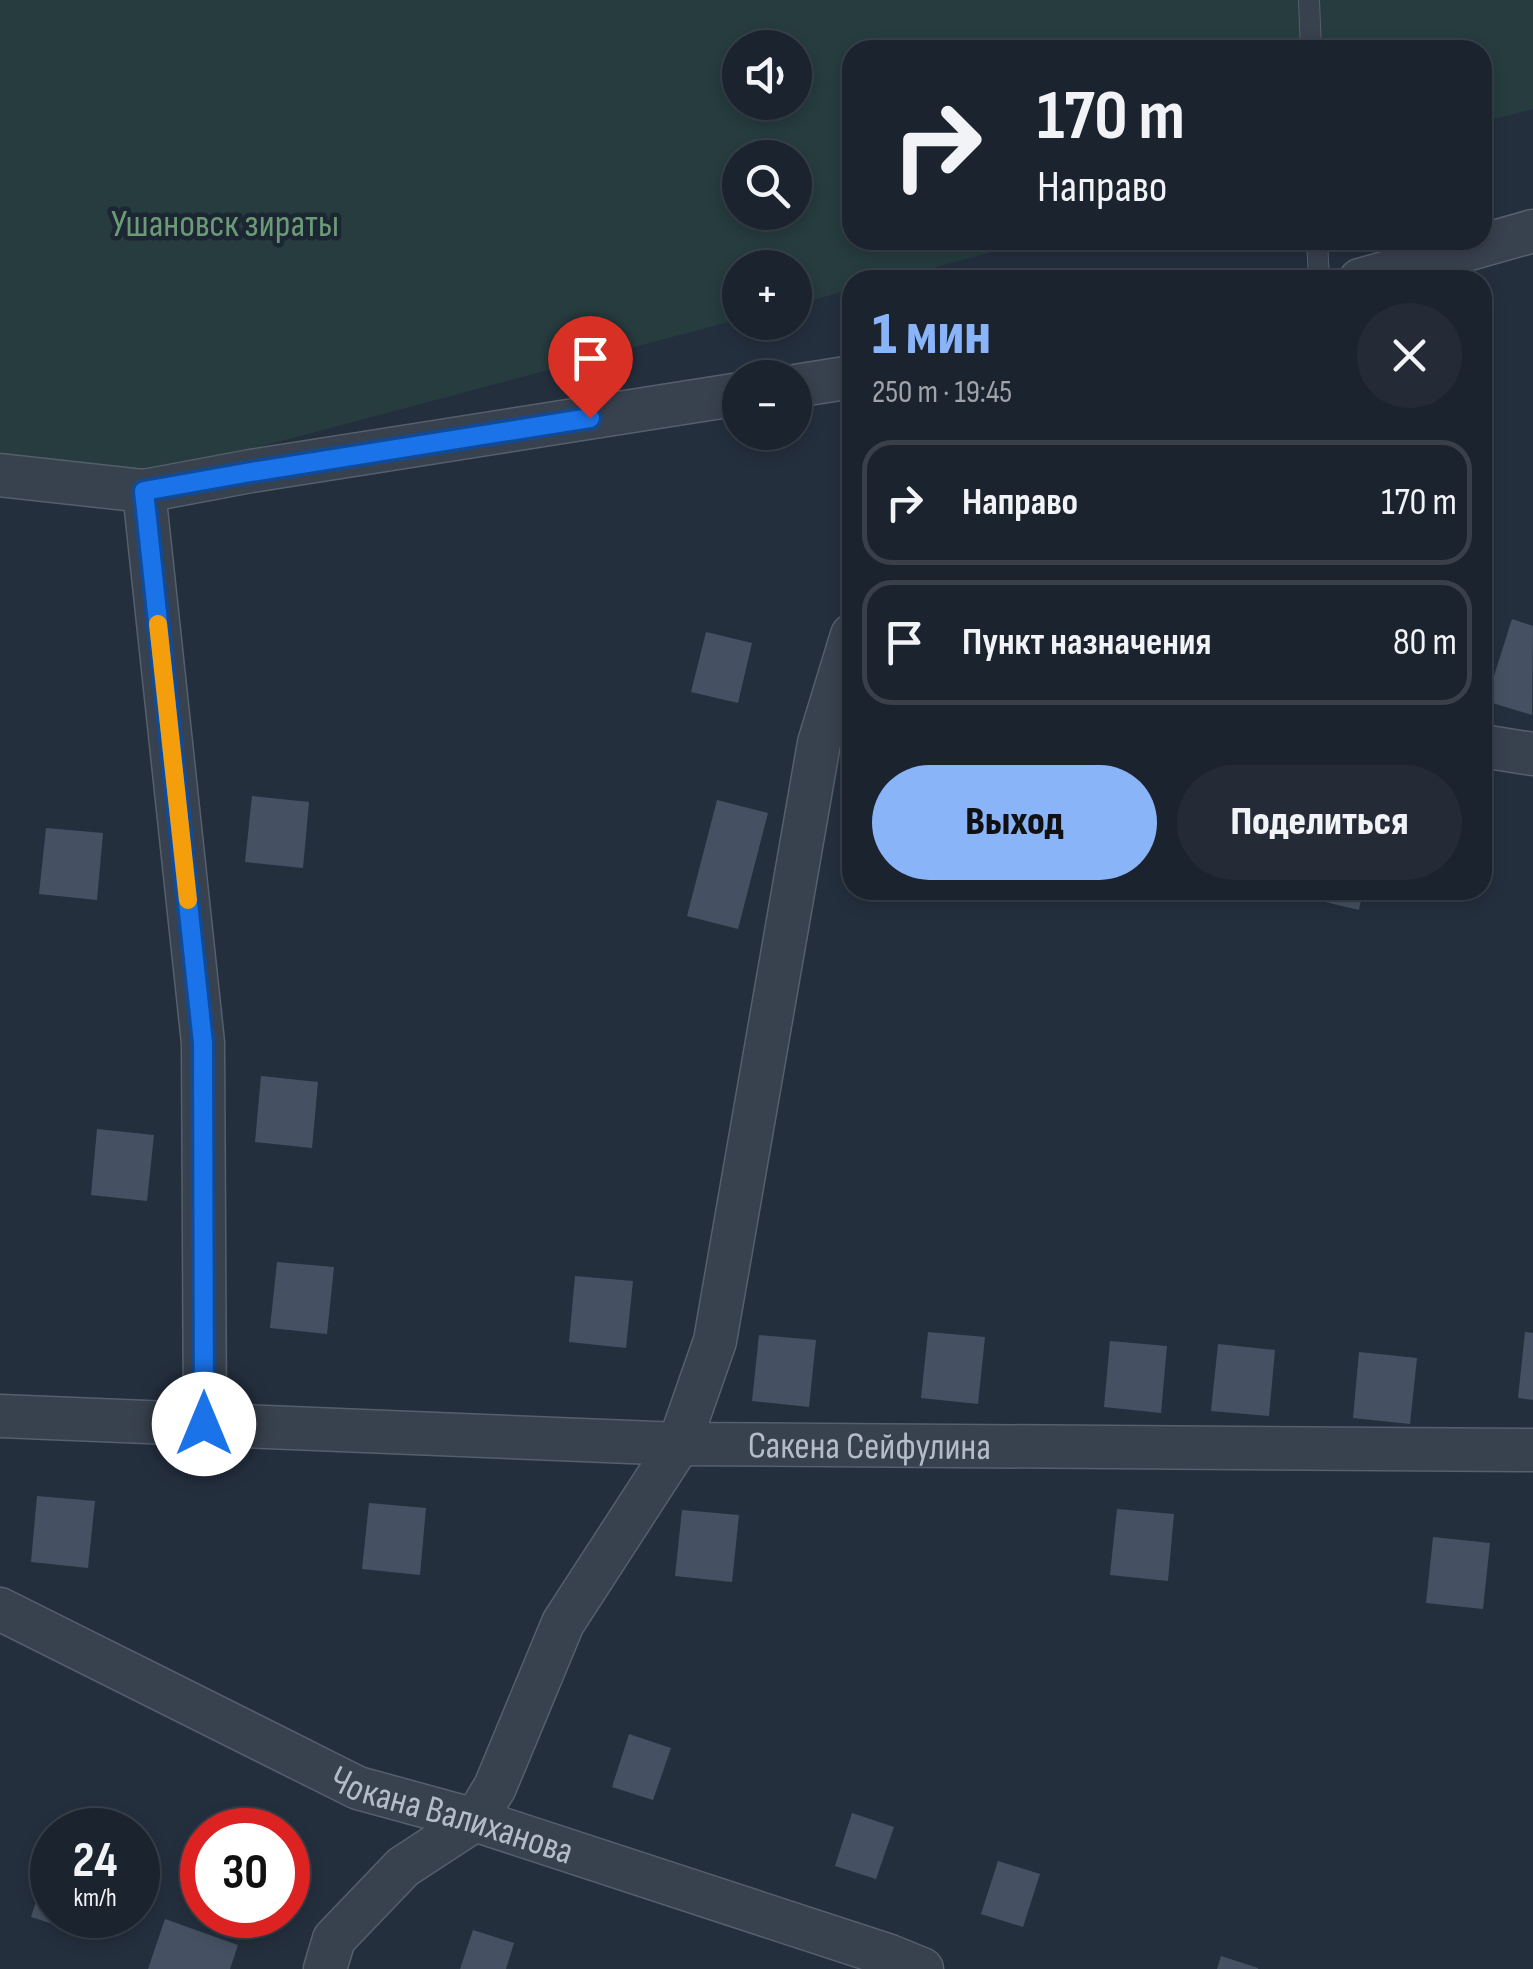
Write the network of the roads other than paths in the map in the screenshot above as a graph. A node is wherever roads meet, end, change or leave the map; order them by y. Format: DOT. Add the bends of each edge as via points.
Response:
graph roads {
  1 [pos="1309,0"];
  2 [pos="1310,40"];
  3 [pos="1533,230"];
  4 [pos="1492,242"];
  5 [pos="1464,250"];
  6 [pos="1395,270"];
  7 [pos="842,379"];
  8 [pos="812,383"];
  9 [pos="722,397"];
  10 [pos="0,475"];
  11 [pos="144,491"];
  12 [pos="842,668"];
  13 [pos="1492,748"];
  14 [pos="1533,754"];
  15 [pos="0,1416"];
  16 [pos="204,1424"];
  17 [pos="680,1444"];
  18 [pos="1533,1450"];
  19 [pos="0,1609"];
  20 [pos="475,1820"];
  21 [pos="325,1969"];
  22 [pos="922,1969"];
  1 -- 2 [label="lane"];
  3 -- 4 [label="street"];
  5 -- 6 [label="street"];
  7 -- 8 [label="street"];
  9 -- 11 [label="street"];
  10 -- 11 [label="street"];
  11 -- 16 [label="street" via="203,1043"];
  12 -- 17 [label="street" via="819,743 715,1341"];
  13 -- 14 [label="street"];
  15 -- 16 [label="street, Сакена Сейфулина"];
  16 -- 17 [label="street, Сакена Сейфулина"];
  17 -- 18 [label="street, Сакена Сейфулина"];
  17 -- 20 [label="street" via="562,1623 495,1788"];
  19 -- 20 [label="street, Чокана Валиханова" via="358,1788"];
  20 -- 21 [label="street" via="403,1867 334,1939"];
  20 -- 22 [label="street, Чокана Валиханова"];
}
